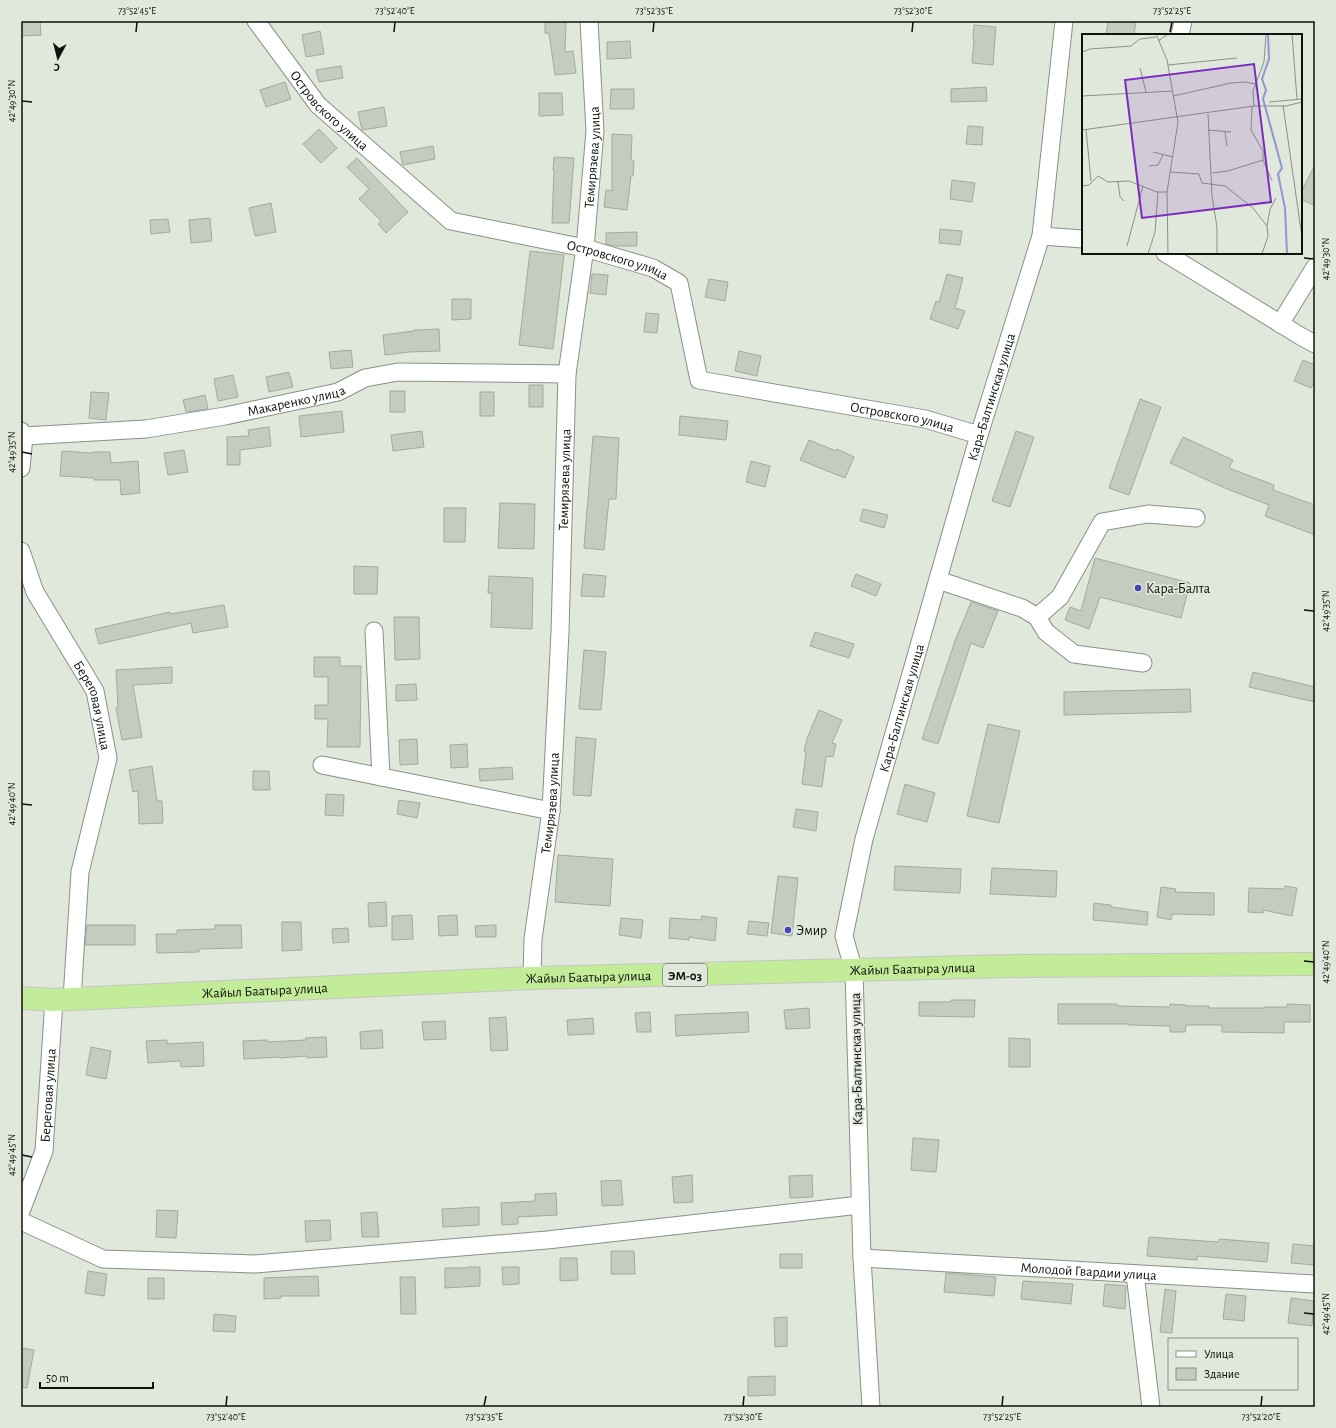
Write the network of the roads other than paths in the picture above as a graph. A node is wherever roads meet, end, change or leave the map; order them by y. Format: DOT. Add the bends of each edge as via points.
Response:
graph roads {
  1 [pos="256,21"];
  2 [pos="589,21"];
  3 [pos="1064,21"];
  4 [pos="1183,21"];
  5 [pos="1180,34"];
  6 [pos="1041,236"];
  7 [pos="1082,238"];
  8 [pos="585,248"];
  9 [pos="1167,254"];
  10 [pos="1315,267"];
  11 [pos="1280,324"];
  12 [pos="1315,344"];
  13 [pos="566,374"];
  14 [pos="23,434"];
  15 [pos="979,435"];
  16 [pos="21,468"];
  17 [pos="1196,518"];
  18 [pos="21,550"];
  19 [pos="938,580"];
  20 [pos="1037,617"];
  21 [pos="374,630"];
  22 [pos="1143,663"];
  23 [pos="322,765"];
  24 [pos="381,777"];
  25 [pos="551,811"];
  26 [pos="1315,964"];
  27 [pos="854,971"];
  28 [pos="532,978"];
  29 [pos="21,998"];
  30 [pos="63,999"];
  31 [pos="21,1005"];
  32 [pos="860,1205"];
  33 [pos="21,1211"];
  34 [pos="21,1222"];
  35 [pos="862,1258"];
  36 [pos="1135,1274"];
  37 [pos="1315,1284"];
  38 [pos="870,1407"];
  39 [pos="1150,1407"];
  1 -- 8 [label="street, Островского улица" via="318,105 451,221"];
  2 -- 8 [label="street, Темирязева улица" via="595,131"];
  3 -- 6 [label="street, Кара-Балтинская улица"];
  4 -- 5 [label="street"];
  6 -- 7 [label="street"];
  6 -- 15 [label="street, Кара-Балтинская улица"];
  8 -- 13 [label="street, Темирязева улица"];
  8 -- 15 [label="street, Островского улица" via="653,268 679,283 698,380 926,419"];
  9 -- 11 [label="street"];
  10 -- 11 [label="street"];
  11 -- 12 [label="street"];
  13 -- 14 [label="street, Макаренко улица" via="398,372 365,378 338,392 225,416 146,429"];
  13 -- 25 [label="street, Темирязева улица" via="560,632"];
  14 -- 16 [label="street"];
  15 -- 19 [label="street, Кара-Балтинская улица"];
  17 -- 20 [label="street" via="1148,514 1102,522 1060,597"];
  18 -- 30 [label="street, Береговая улица" via="35,592 95,691 108,758 80,872 75,968"];
  19 -- 20 [label="street" via="1022,608"];
  19 -- 27 [label="street, Кара-Балтинская улица" via="864,839 844,936"];
  20 -- 22 [label="street" via="1046,632 1074,654"];
  21 -- 24 [label="street"];
  23 -- 24 [label="street"];
  24 -- 25 [label="street"];
  25 -- 28 [label="street, Темирязева улица" via="533,939"];
  26 -- 27 [label="highway, Жайыл Баатыра улица / ЭМ-03" via="1009,966"];
  27 -- 28 [label="highway, Жайыл Баатыра улица / ЭМ-03"];
  27 -- 32 [label="street, Кара-Балтинская улица"];
  28 -- 30 [label="highway, Жайыл Баатыра улица / ЭМ-03"];
  29 -- 30 [label="highway, Жайыл Баатыра улица / ЭМ-03"];
  30 -- 31 [label="highway, Жайыл Баатыра улица / ЭМ-03"];
  30 -- 33 [label="street, Береговая улица" via="44,1151"];
  32 -- 34 [label="street" via="547,1240 255,1264 102,1259"];
  32 -- 35 [label="street, Кара-Балтинская улица"];
  35 -- 36 [label="street, Молодой Гвардии улица"];
  35 -- 38 [label="street, Кара-Балтинская улица"];
  36 -- 37 [label="street, Молодой Гвардии улица"];
  36 -- 39 [label="street"];
}
